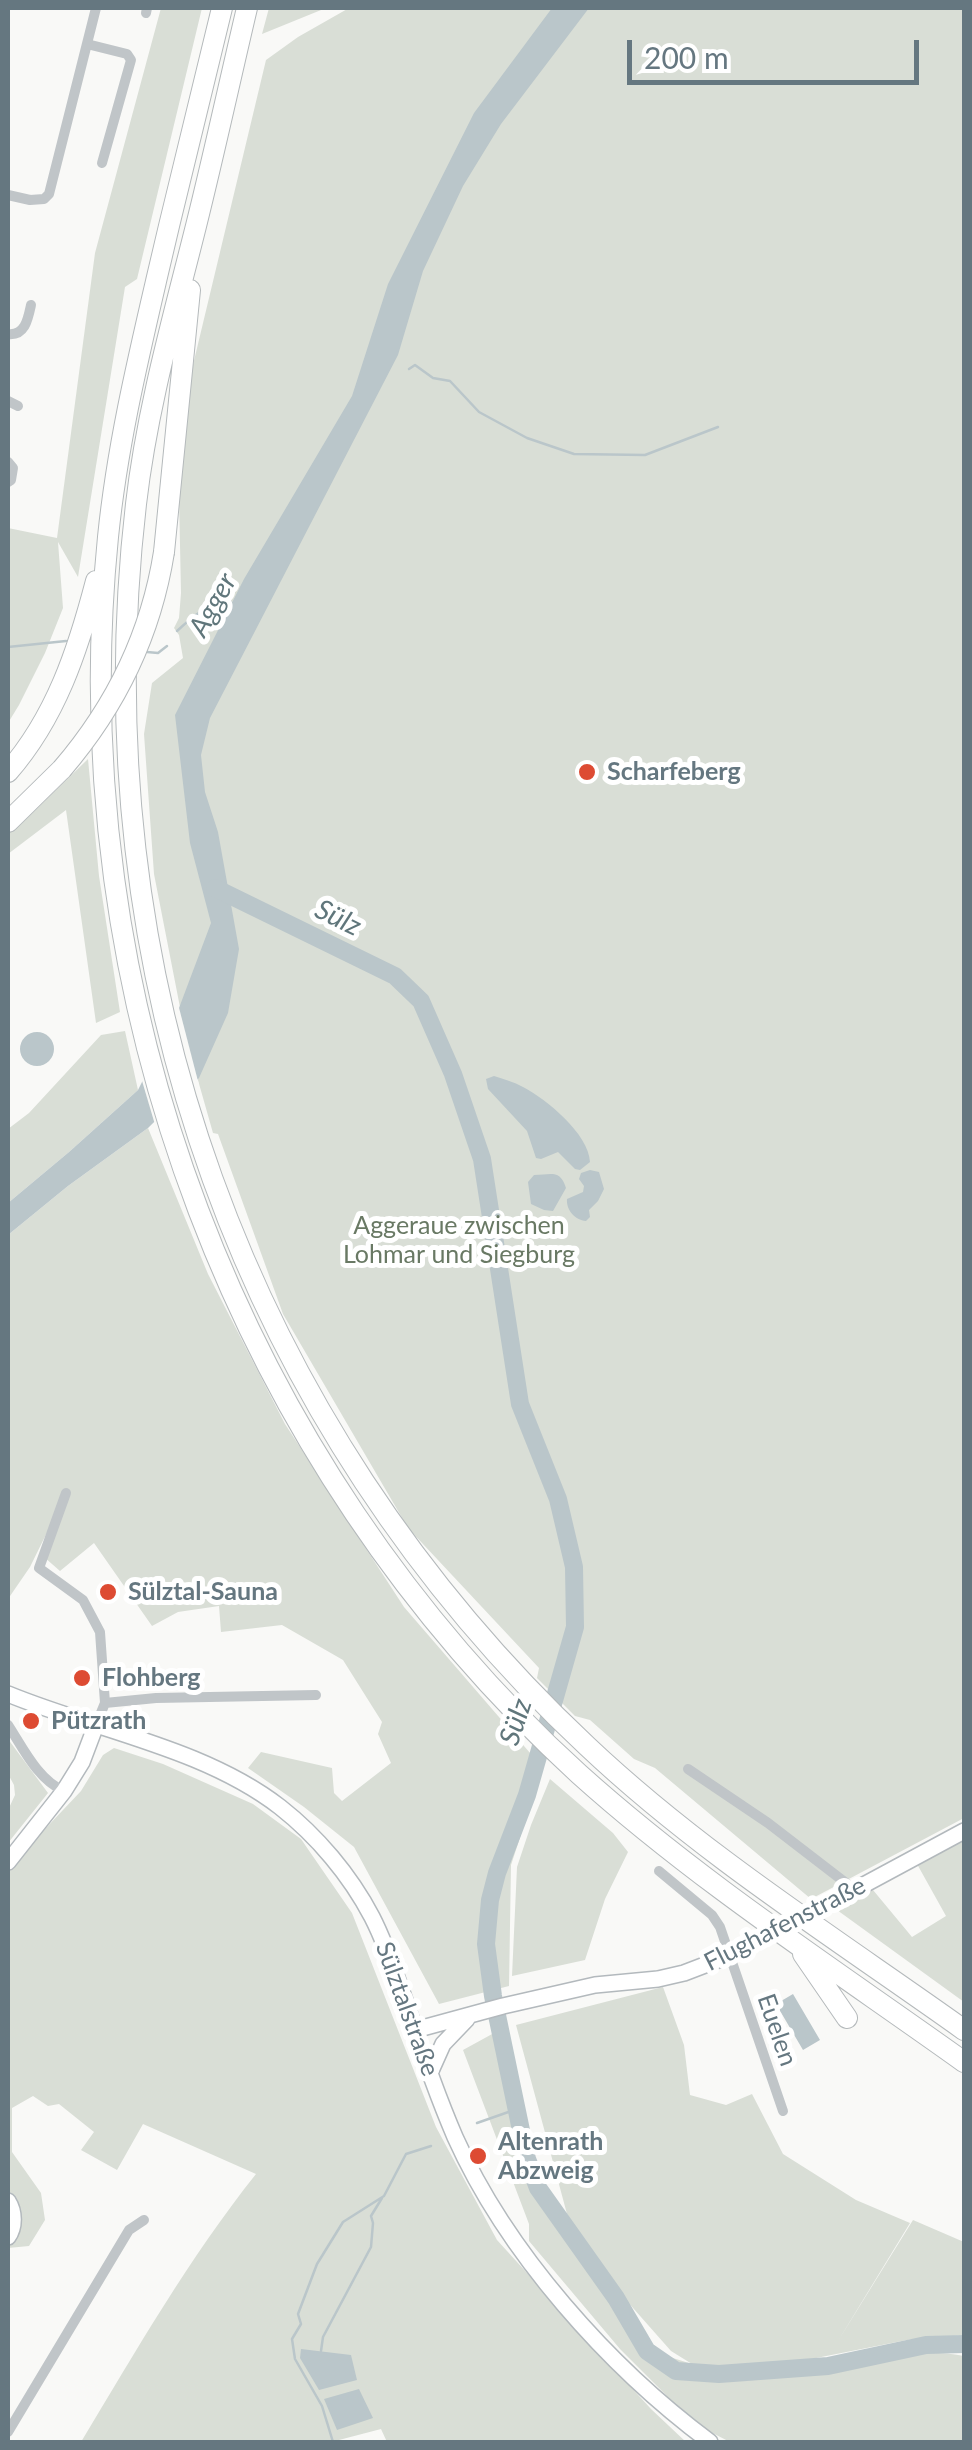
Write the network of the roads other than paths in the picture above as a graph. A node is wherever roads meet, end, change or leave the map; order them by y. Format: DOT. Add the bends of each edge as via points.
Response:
graph roads {
  1 [pos="96,8"];
  2 [pos="222,8"];
  3 [pos="247,8"];
  4 [pos="87,44"];
  5 [pos="102,163"];
  6 [pos="8,194"];
  7 [pos="196,228"];
  8 [pos="31,305"];
  9 [pos="8,334"];
  10 [pos="8,462"];
  11 [pos="8,482"];
  12 [pos="108,536"];
  13 [pos="8,772"];
  14 [pos="8,822"];
  15 [pos="66,1494"];
  16 [pos="8,1694"];
  17 [pos="316,1695"];
  18 [pos="105,1703"];
  19 [pos="8,1725"];
  20 [pos="96,1725"];
  21 [pos="688,1769"];
  22 [pos="64,1791"];
  23 [pos="964,1831"];
  24 [pos="8,1862"];
  25 [pos="659,1871"];
  26 [pos="855,1890"];
  27 [pos="793,1940"];
  28 [pos="731,1955"];
  29 [pos="476,2014"];
  30 [pos="847,2018"];
  31 [pos="415,2030"];
  32 [pos="964,2030"];
  33 [pos="964,2062"];
  34 [pos="430,2074"];
  35 [pos="784,2111"];
  36 [pos="8,2201"];
  37 [pos="144,2220"];
  38 [pos="8,2237"];
  39 [pos="8,2432"];
  40 [pos="710,2442"];
  1 -- 4 [label="street"];
  2 -- 12 [label="highway" via="134,376"];
  3 -- 7 [label="highway"];
  4 -- 5 [label="street" via="130,60"];
  4 -- 6 [label="street" via="49,194 38,200"];
  7 -- 14 [label="highway, bridge" via="164,552 148,623 106,711 62,769"];
  7 -- 32 [label="highway" via="145,444 126,636 126,728 140,895 155,978 224,1213 273,1323 348,1459 428,1572 516,1676 707,1848"];
  8 -- 9 [label="street" via="22,330"];
  10 -- 11 [label="street"];
  12 -- 13 [label="highway" via="67,674 38,732"];
  12 -- 27 [label="highway" via="101,732 116,903 146,1050 182,1170 237,1306 310,1444 367,1532 464,1655 578,1772"];
  15 -- 18 [label="street" via="39,1568 83,1600 100,1632"];
  16 -- 20 [label="main road, Sülztalstraße"];
  17 -- 18 [label="street"];
  18 -- 20 [label="street"];
  19 -- 22 [label="street" via="42,1774"];
  20 -- 22 [label="main road"];
  20 -- 31 [label="main road, Sülztalstraße" via="224,1772 300,1824 372,1916"];
  21 -- 26 [label="street"];
  22 -- 24 [label="main road"];
  23 -- 26 [label="main road, Flughafenstraße"];
  25 -- 28 [label="street, Euelen" via="712,1915"];
  26 -- 28 [label="main road, Flughafenstraße, bridge"];
  27 -- 30 [label="highway"];
  27 -- 33 [label="highway"];
  28 -- 29 [label="main road, Flughafenstraße" via="684,1973 596,1985"];
  28 -- 35 [label="street, Euelen"];
  29 -- 31 [label="main road"];
  29 -- 34 [label="main road" via="443,2044"];
  31 -- 34 [label="main road, Sülztalstraße"];
  34 -- 40 [label="main road, Sülztalstraße" via="474,2175 529,2259 614,2359"];
  36 -- 38 [label="main road" via="14,2220"];
  37 -- 39 [label="street" via="128,2230"];
}
